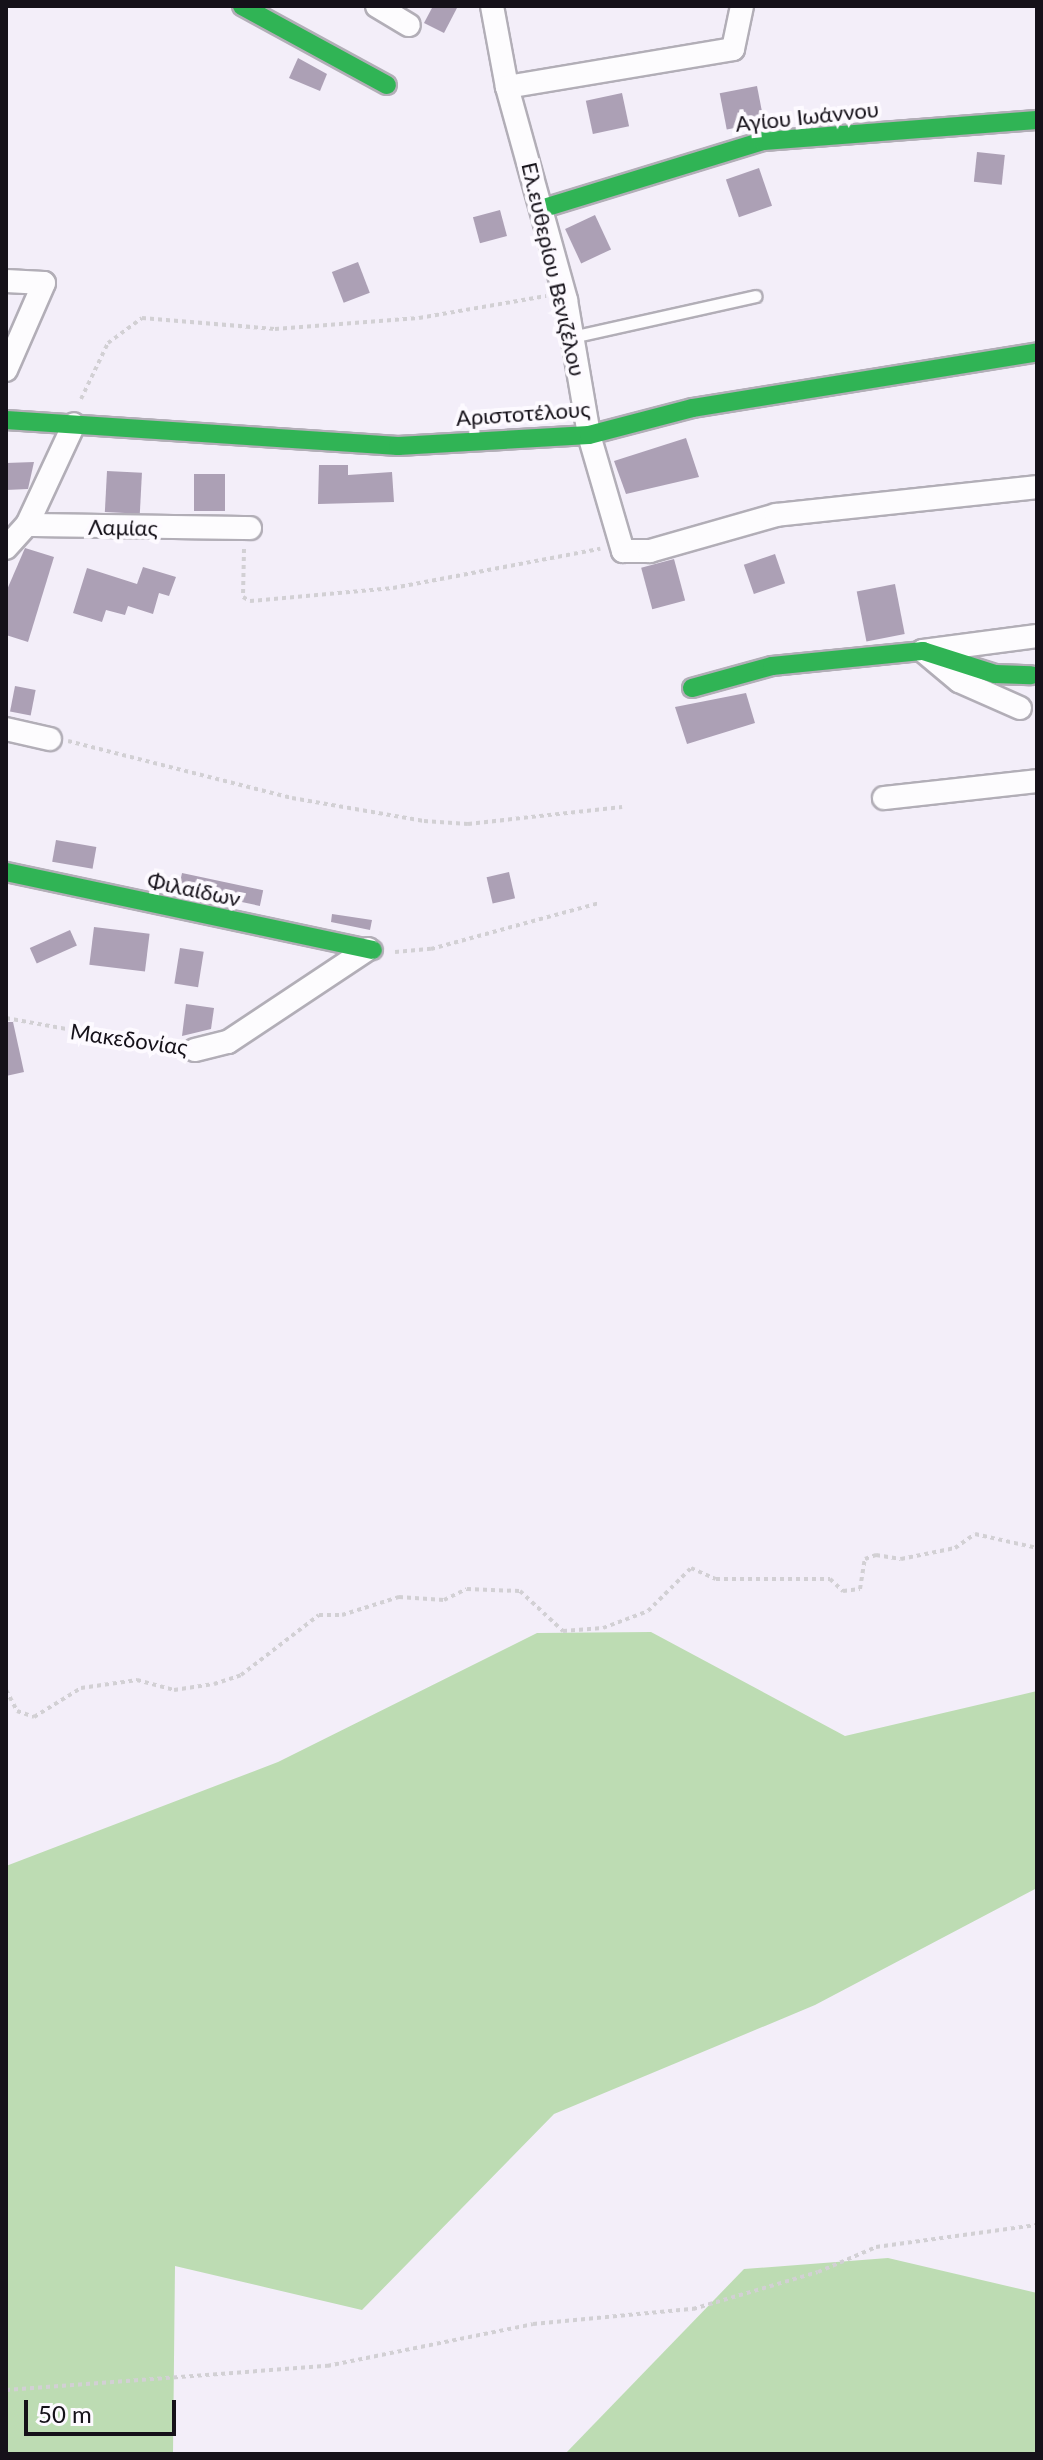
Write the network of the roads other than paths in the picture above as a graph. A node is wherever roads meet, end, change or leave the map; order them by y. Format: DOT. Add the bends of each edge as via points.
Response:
graph roads {
  1 [pos="242,6"];
  2 [pos="377,6"];
  3 [pos="492,6"];
  4 [pos="742,6"];
  5 [pos="409,25"];
  6 [pos="387,85"];
  7 [pos="507,87"];
  8 [pos="1037,120"];
  9 [pos="544,208"];
  10 [pos="6,281"];
  11 [pos="755,296"];
  12 [pos="572,337"];
  13 [pos="1037,352"];
  14 [pos="6,370"];
  15 [pos="6,420"];
  16 [pos="74,424"];
  17 [pos="589,435"];
  18 [pos="1037,487"];
  19 [pos="27,525"];
  20 [pos="250,528"];
  21 [pos="6,548"];
  22 [pos="1037,636"];
  23 [pos="923,651"];
  24 [pos="1031,675"];
  25 [pos="692,688"];
  26 [pos="1020,708"];
  27 [pos="6,729"];
  28 [pos="50,739"];
  29 [pos="1037,781"];
  30 [pos="884,798"];
  31 [pos="6,872"];
  32 [pos="371,950"];
  33 [pos="195,1050"];
  1 -- 6 [label="street"];
  2 -- 5 [label="street"];
  3 -- 7 [label="street, Ελ.ευθερίου Βενιζέλου"];
  4 -- 7 [label="street" via="733,49"];
  7 -- 9 [label="street, Ελ.ευθερίου Βενιζέλου"];
  8 -- 9 [label="street, Αγίου Ιωάννου" via="763,141"];
  9 -- 12 [label="street, Ελ.ευθερίου Βενιζέλου"];
  10 -- 14 [label="street" via="44,283"];
  11 -- 12 [label="lane"];
  12 -- 17 [label="street, Ελ.ευθερίου Βενιζέλου"];
  13 -- 17 [label="street, Αριστοτέλους" via="693,408"];
  15 -- 16 [label="street, Αριστοτέλους"];
  16 -- 17 [label="street, Αριστοτέλους" via="398,446"];
  16 -- 19 [label="street"];
  17 -- 18 [label="street, Ελ.ευθερίου Βενιζέλου" via="618,544 631,554 776,515"];
  19 -- 20 [label="street, Λαμίας"];
  19 -- 21 [label="street"];
  22 -- 23 [label="street"];
  23 -- 24 [label="street" via="995,674"];
  23 -- 25 [label="street" via="772,666"];
  23 -- 26 [label="street" via="959,681"];
  27 -- 28 [label="street"];
  29 -- 30 [label="street"];
  31 -- 32 [label="street, Φιλαίδων"];
  32 -- 33 [label="street, Μακεδονίας" via="228,1042"];
}
